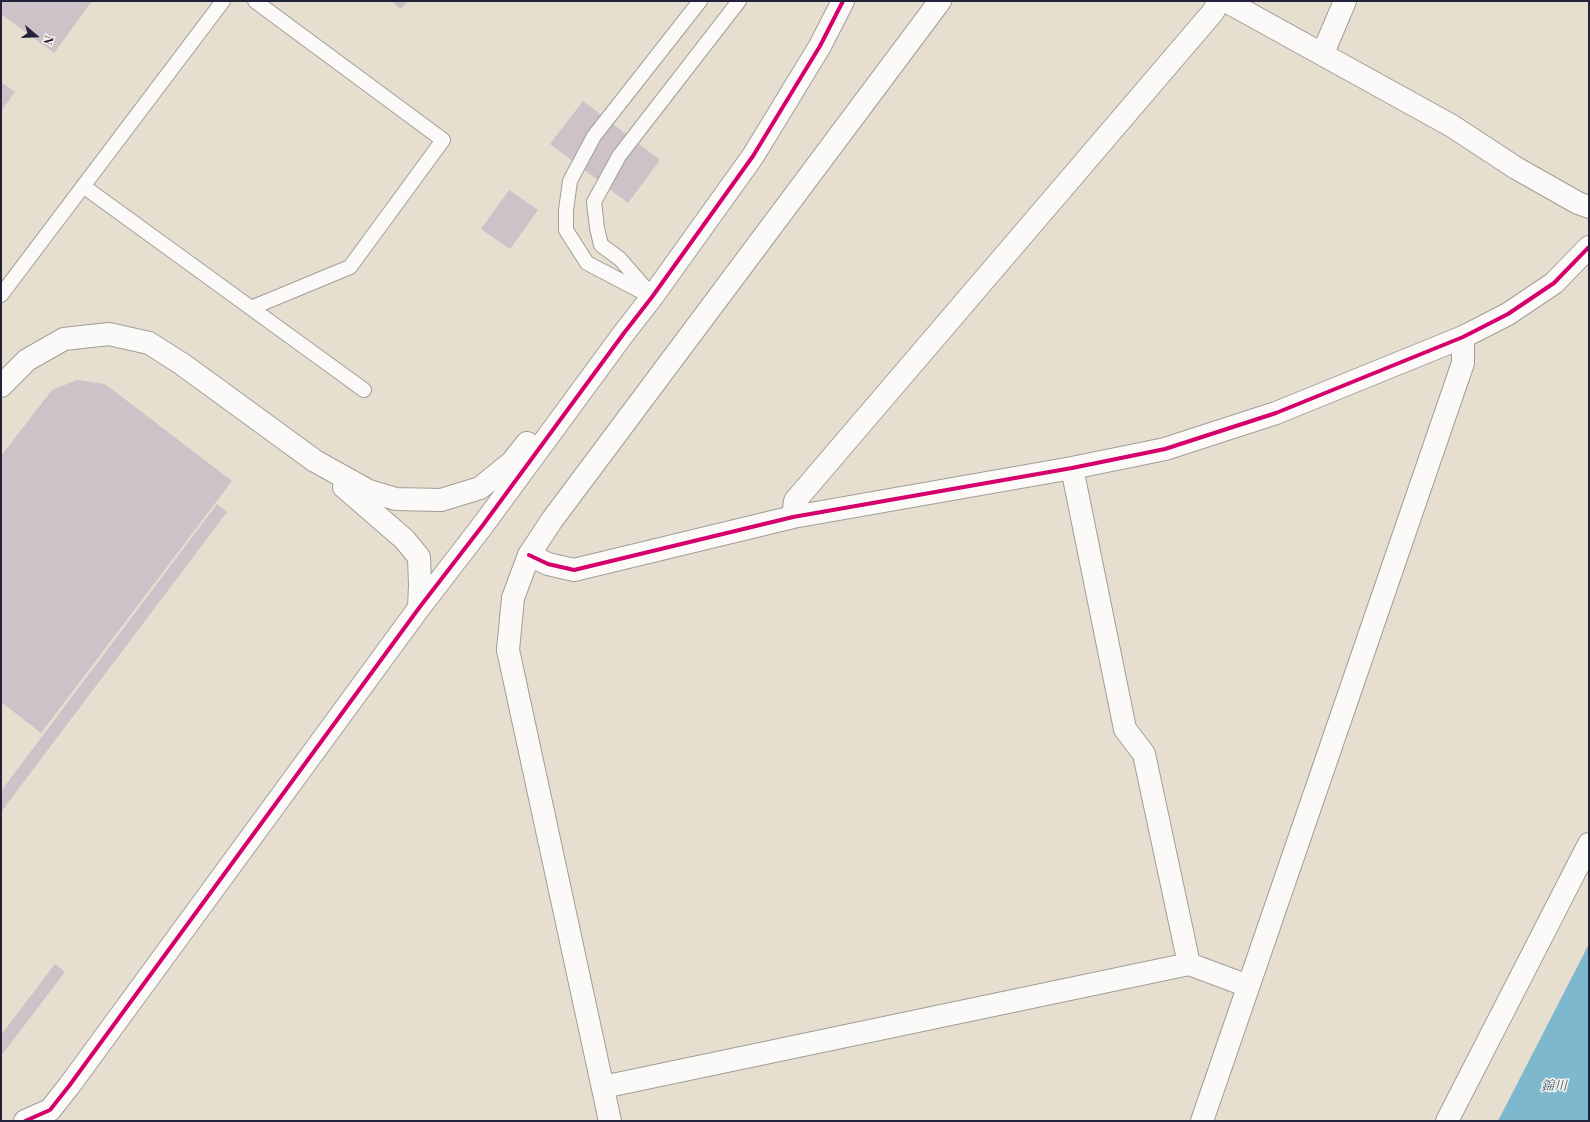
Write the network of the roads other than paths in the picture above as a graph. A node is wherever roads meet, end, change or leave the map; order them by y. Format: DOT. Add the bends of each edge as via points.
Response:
graph roads {
  1 [pos="223,1"];
  2 [pos="255,1"];
  3 [pos="700,1"];
  4 [pos="739,1"];
  5 [pos="843,1"];
  6 [pos="940,1"];
  7 [pos="1219,1"];
  8 [pos="1226,1"];
  9 [pos="1345,1"];
  10 [pos="1323,53"];
  11 [pos="83,186"];
  12 [pos="1589,207"];
  13 [pos="1589,247"];
  14 [pos="1,295"];
  15 [pos="652,297"];
  16 [pos="251,308"];
  17 [pos="624,333"];
  18 [pos="1463,337"];
  19 [pos="1,386"];
  20 [pos="364,390"];
  21 [pos="315,461"];
  22 [pos="1072,468"];
  23 [pos="793,517"];
  24 [pos="529,555"];
  25 [pos="419,608"];
  26 [pos="1589,844"];
  27 [pos="1189,964"];
  28 [pos="1248,986"];
  29 [pos="603,1087"];
  30 [pos="48,1117"];
  31 [pos="25,1121"];
  32 [pos="610,1121"];
  33 [pos="1202,1121"];
  34 [pos="1447,1121"];
  1 -- 11 [label="lane"];
  2 -- 16 [label="lane" via="443,140 350,267"];
  3 -- 15 [label="lane" via="594,136 570,181 566,230 587,263"];
  4 -- 15 [label="lane" via="619,156 594,202 601,245 620,259"];
  5 -- 15 [label="street" via="820,46 753,156"];
  6 -- 24 [label="street" via="552,520"];
  7 -- 23 [label="street" via="1213,12 795,501"];
  8 -- 10 [label="street"];
  9 -- 10 [label="street"];
  10 -- 12 [label="street" via="1452,126 1578,203"];
  11 -- 14 [label="lane"];
  11 -- 16 [label="lane"];
  13 -- 18 [label="street" via="1554,283 1508,314"];
  15 -- 17 [label="street"];
  16 -- 20 [label="lane"];
  17 -- 21 [label="street" via="583,371 512,462 480,488 441,500 396,499 369,491"];
  17 -- 25 [label="street"];
  18 -- 22 [label="street" via="1276,413 1165,449"];
  18 -- 28 [label="street" via="1463,363"];
  19 -- 21 [label="street" via="27,360 64,339 109,334 149,343 182,364"];
  21 -- 25 [label="street" via="404,539 419,557"];
  22 -- 23 [label="street"];
  22 -- 27 [label="street" via="1125,729 1144,754"];
  23 -- 24 [label="street" via="574,570 548,564"];
  24 -- 29 [label="street" via="513,598 508,650"];
  25 -- 30 [label="street"];
  26 -- 34 [label="street"];
  27 -- 28 [label="street"];
  27 -- 29 [label="street"];
  28 -- 33 [label="street"];
  29 -- 32 [label="street"];
  30 -- 31 [label="street"];
}
